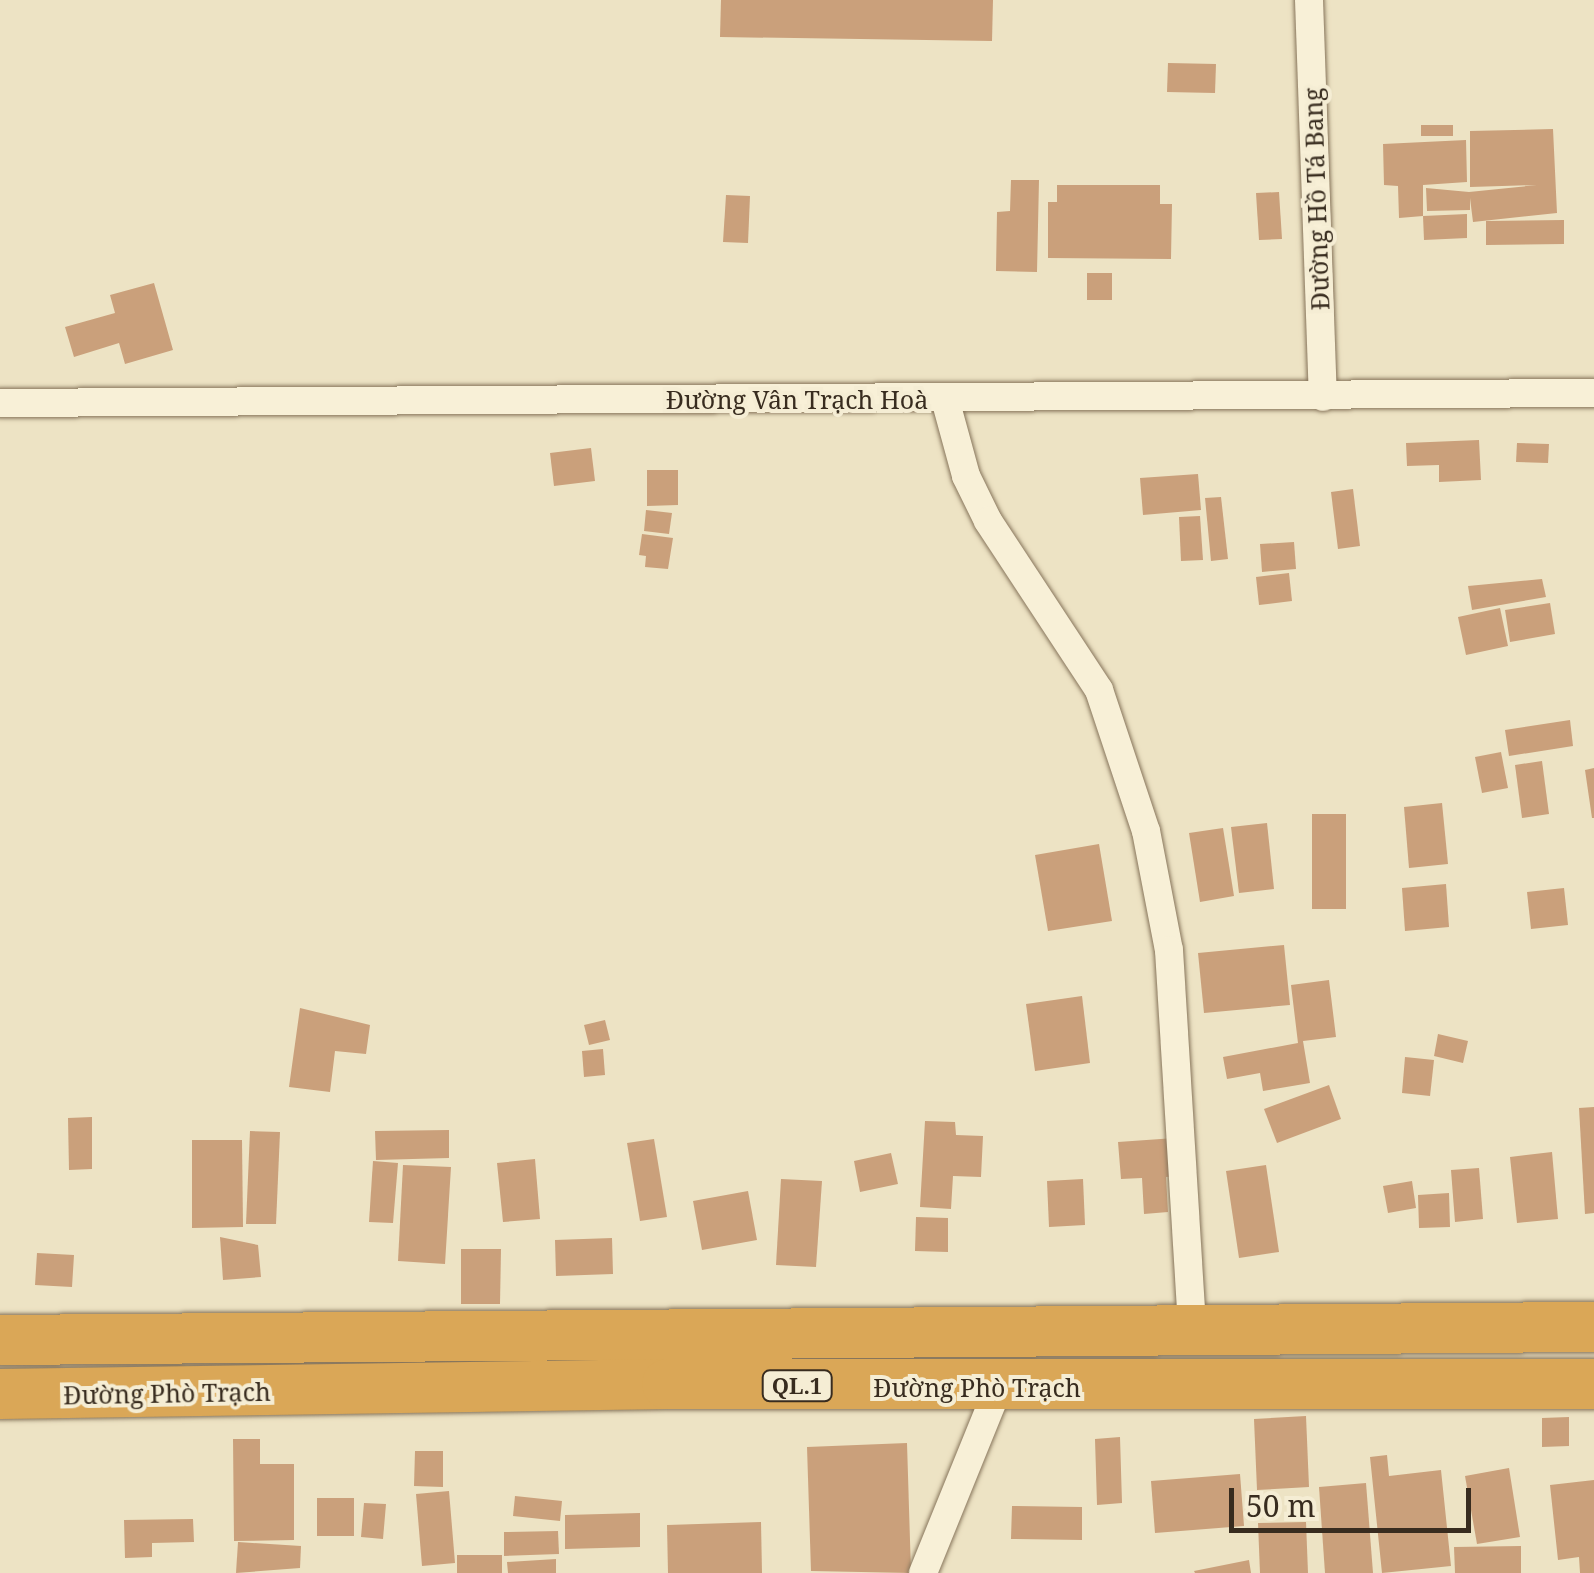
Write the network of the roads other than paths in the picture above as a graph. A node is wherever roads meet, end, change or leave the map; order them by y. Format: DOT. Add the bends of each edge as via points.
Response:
graph roads {
  1 [pos="1309,0"];
  2 [pos="1594,393"];
  3 [pos="1323,398"];
  4 [pos="945,399"];
  5 [pos="0,403"];
  6 [pos="1594,1327"];
  7 [pos="1192,1328"];
  8 [pos="0,1340"];
  9 [pos="104,1340"];
  10 [pos="668,1360"];
  11 [pos="1594,1384"];
  12 [pos="998,1388"];
  13 [pos="0,1394"];
  14 [pos="104,1396"];
  15 [pos="923,1573"];
  1 -- 3 [label="street, Đường Hồ Tá Bang"];
  2 -- 3 [label="street, Đường Vân Trạch Hoà"];
  3 -- 4 [label="street, Đường Vân Trạch Hoà"];
  4 -- 5 [label="street, Đường Vân Trạch Hoà"];
  4 -- 7 [label="street" via="966,476 988,522 1099,690 1146,831 1171,968"];
  6 -- 7 [label="highway, Đường Phò Trạch / QL.1"];
  7 -- 10 [label="highway, Đường Phò Trạch / QL.1"];
  8 -- 9 [label="highway, Đường Phò Trạch / QL.1"];
  9 -- 10 [label="highway, Đường Phò Trạch / QL.1"];
  9 -- 14 [label="highway"];
  10 -- 12 [label="highway, Đường Phò Trạch / QL.1"];
  10 -- 14 [label="highway, Đường Phò Trạch / QL.1"];
  11 -- 12 [label="highway, Đường Phò Trạch / QL.1"];
  12 -- 15 [label="street"];
  13 -- 14 [label="highway, Đường Phò Trạch / QL.1"];
}
